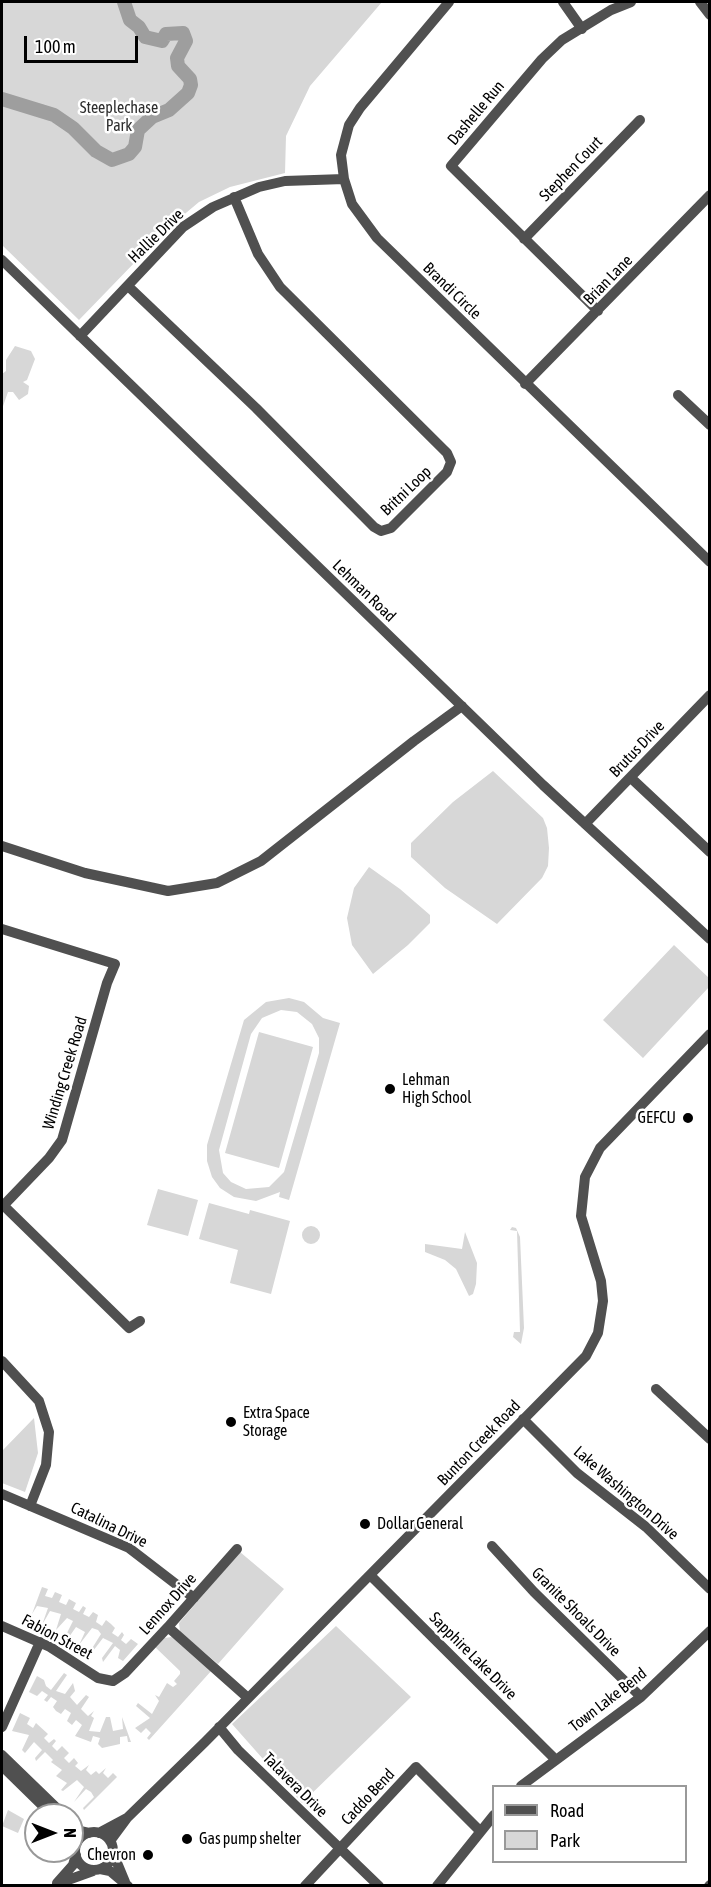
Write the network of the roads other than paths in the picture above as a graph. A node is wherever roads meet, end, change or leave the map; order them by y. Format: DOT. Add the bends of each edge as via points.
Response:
graph roads {
  1 [pos="449,2"];
  2 [pos="563,2"];
  3 [pos="631,2"];
  4 [pos="700,2"];
  5 [pos="710,15"];
  6 [pos="582,29"];
  7 [pos="640,120"];
  8 [pos="344,179"];
  9 [pos="710,195"];
  10 [pos="234,197"];
  11 [pos="524,239"];
  12 [pos="2,260"];
  13 [pos="128,286"];
  14 [pos="598,311"];
  15 [pos="80,336"];
  16 [pos="525,384"];
  17 [pos="678,395"];
  18 [pos="710,425"];
  19 [pos="710,562"];
  20 [pos="707,702"];
  21 [pos="462,706"];
  22 [pos="631,778"];
  23 [pos="585,824"];
  24 [pos="2,846"];
  25 [pos="710,852"];
  26 [pos="2,930"];
  27 [pos="710,939"];
  28 [pos="710,1034"];
  29 [pos="2,1206"];
  30 [pos="140,1321"];
  31 [pos="2,1361"];
  32 [pos="656,1389"];
  33 [pos="523,1419"];
  34 [pos="710,1440"];
  35 [pos="2,1494"];
  36 [pos="30,1506"];
  37 [pos="492,1546"];
  38 [pos="237,1549"];
  39 [pos="370,1575"];
  40 [pos="710,1589"];
  41 [pos="194,1598"];
  42 [pos="2,1626"];
  43 [pos="168,1627"];
  44 [pos="710,1631"];
  45 [pos="40,1642"];
  46 [pos="113,1684"];
  47 [pos="641,1697"];
  48 [pos="248,1698"];
  49 [pos="2,1727"];
  50 [pos="219,1727"];
  51 [pos="2,1755"];
  52 [pos="555,1759"];
  53 [pos="2,1766"];
  54 [pos="521,1785"];
  55 [pos="40,1803"];
  56 [pos="52,1803"];
  57 [pos="492,1817"];
  58 [pos="127,1818"];
  59 [pos="479,1830"];
  60 [pos="84,1832"];
  61 [pos="94,1833"];
  62 [pos="84,1838"];
  63 [pos="110,1841"];
  64 [pos="339,1850"];
  65 [pos="113,1853"];
  66 [pos="73,1863"];
  67 [pos="80,1863"];
  68 [pos="97,1870"];
  69 [pos="127,1884"];
  70 [pos="56,1885"];
  71 [pos="305,1886"];
  72 [pos="379,1886"];
  73 [pos="437,1886"];
  1 -- 8 [label="street, Brandi Circle" via="349,125 342,155"];
  2 -- 6 [label="street"];
  3 -- 6 [label="street, Dashelle Run"];
  4 -- 5 [label="street"];
  6 -- 11 [label="street, Dashelle Run" via="562,40 542,59 452,166"];
  7 -- 11 [label="street, Stephen Court"];
  8 -- 10 [label="street, Hallie Drive" via="285,181"];
  8 -- 16 [label="street, Brandi Circle" via="352,204 377,238"];
  9 -- 14 [label="street, Brian Lane"];
  10 -- 13 [label="street, Hallie Drive" via="183,227"];
  10 -- 13 [label="street, Britni Loop" via="258,254 280,287 447,453 451,462 447,472 391,528 381,531 374,527"];
  11 -- 14 [label="street, Dashelle Run"];
  12 -- 15 [label="street, Lehman Road"];
  13 -- 15 [label="street, Hallie Drive"];
  14 -- 16 [label="street, Brian Lane"];
  15 -- 21 [label="street, Lehman Road"];
  16 -- 19 [label="street, Brandi Circle"];
  17 -- 18 [label="street"];
  20 -- 22 [label="street, Brutus Drive"];
  21 -- 23 [label="street, Lehman Road"];
  21 -- 24 [label="street" via="261,861 217,883 168,891 85,873"];
  22 -- 23 [label="street, Brutus Drive"];
  22 -- 25 [label="street"];
  23 -- 27 [label="street, Lehman Road"];
  26 -- 29 [label="street, Winding Creek Road" via="116,964 107,983 62,1140"];
  28 -- 33 [label="street, Bunton Creek Road" via="600,1148 585,1177 581,1216 600,1277 603,1301 598,1333 586,1356"];
  29 -- 30 [label="street" via="129,1328"];
  31 -- 36 [label="street" via="39,1401 49,1432 46,1465"];
  32 -- 34 [label="street"];
  33 -- 39 [label="street, Bunton Creek Road"];
  33 -- 40 [label="street, Lake Washington Drive" via="577,1473 646,1527"];
  35 -- 36 [label="street, Catalina Drive"];
  36 -- 41 [label="street, Catalina Drive" via="129,1548"];
  37 -- 47 [label="street, Granite Shoals Drive"];
  38 -- 41 [label="street, Lennox Drive"];
  39 -- 48 [label="street, Bunton Creek Road"];
  39 -- 52 [label="street, Sapphire Lake Drive"];
  41 -- 43 [label="street, Lennox Drive"];
  42 -- 45 [label="street, Fabion Street"];
  43 -- 46 [label="street, Lennox Drive"];
  43 -- 48 [label="street"];
  44 -- 47 [label="street, Town Lake Bend"];
  45 -- 46 [label="street, Fabion Street"];
  45 -- 49 [label="street"];
  47 -- 52 [label="street, Town Lake Bend"];
  48 -- 50 [label="street, Bunton Creek Road"];
  50 -- 58 [label="street, Bunton Creek Road"];
  50 -- 64 [label="street, Talavera Drive"];
  51 -- 56 [label="street"];
  52 -- 54 [label="street, Town Lake Bend"];
  53 -- 55 [label="street"];
  57 -- 59 [label="street"];
  58 -- 61 [label="street, Bunton Creek Road"];
  58 -- 63 [label="street, Bunton Creek Road"];
  59 -- 64 [label="street, Caddo Bend" via="416,1767"];
  59 -- 73 [label="street"];
  60 -- 61 [label="street"];
  61 -- 62 [label="street"];
  61 -- 63 [label="street"];
  63 -- 65 [label="street"];
  64 -- 71 [label="street, Caddo Bend"];
  64 -- 72 [label="street, Talavera Drive"];
  65 -- 68 [label="street" via="108,1864"];
  65 -- 69 [label="street"];
  66 -- 70 [label="street"];
  67 -- 68 [label="street"];
  68 -- 69 [label="street" via="110,1871"];
  68 -- 70 [label="street"];
}
